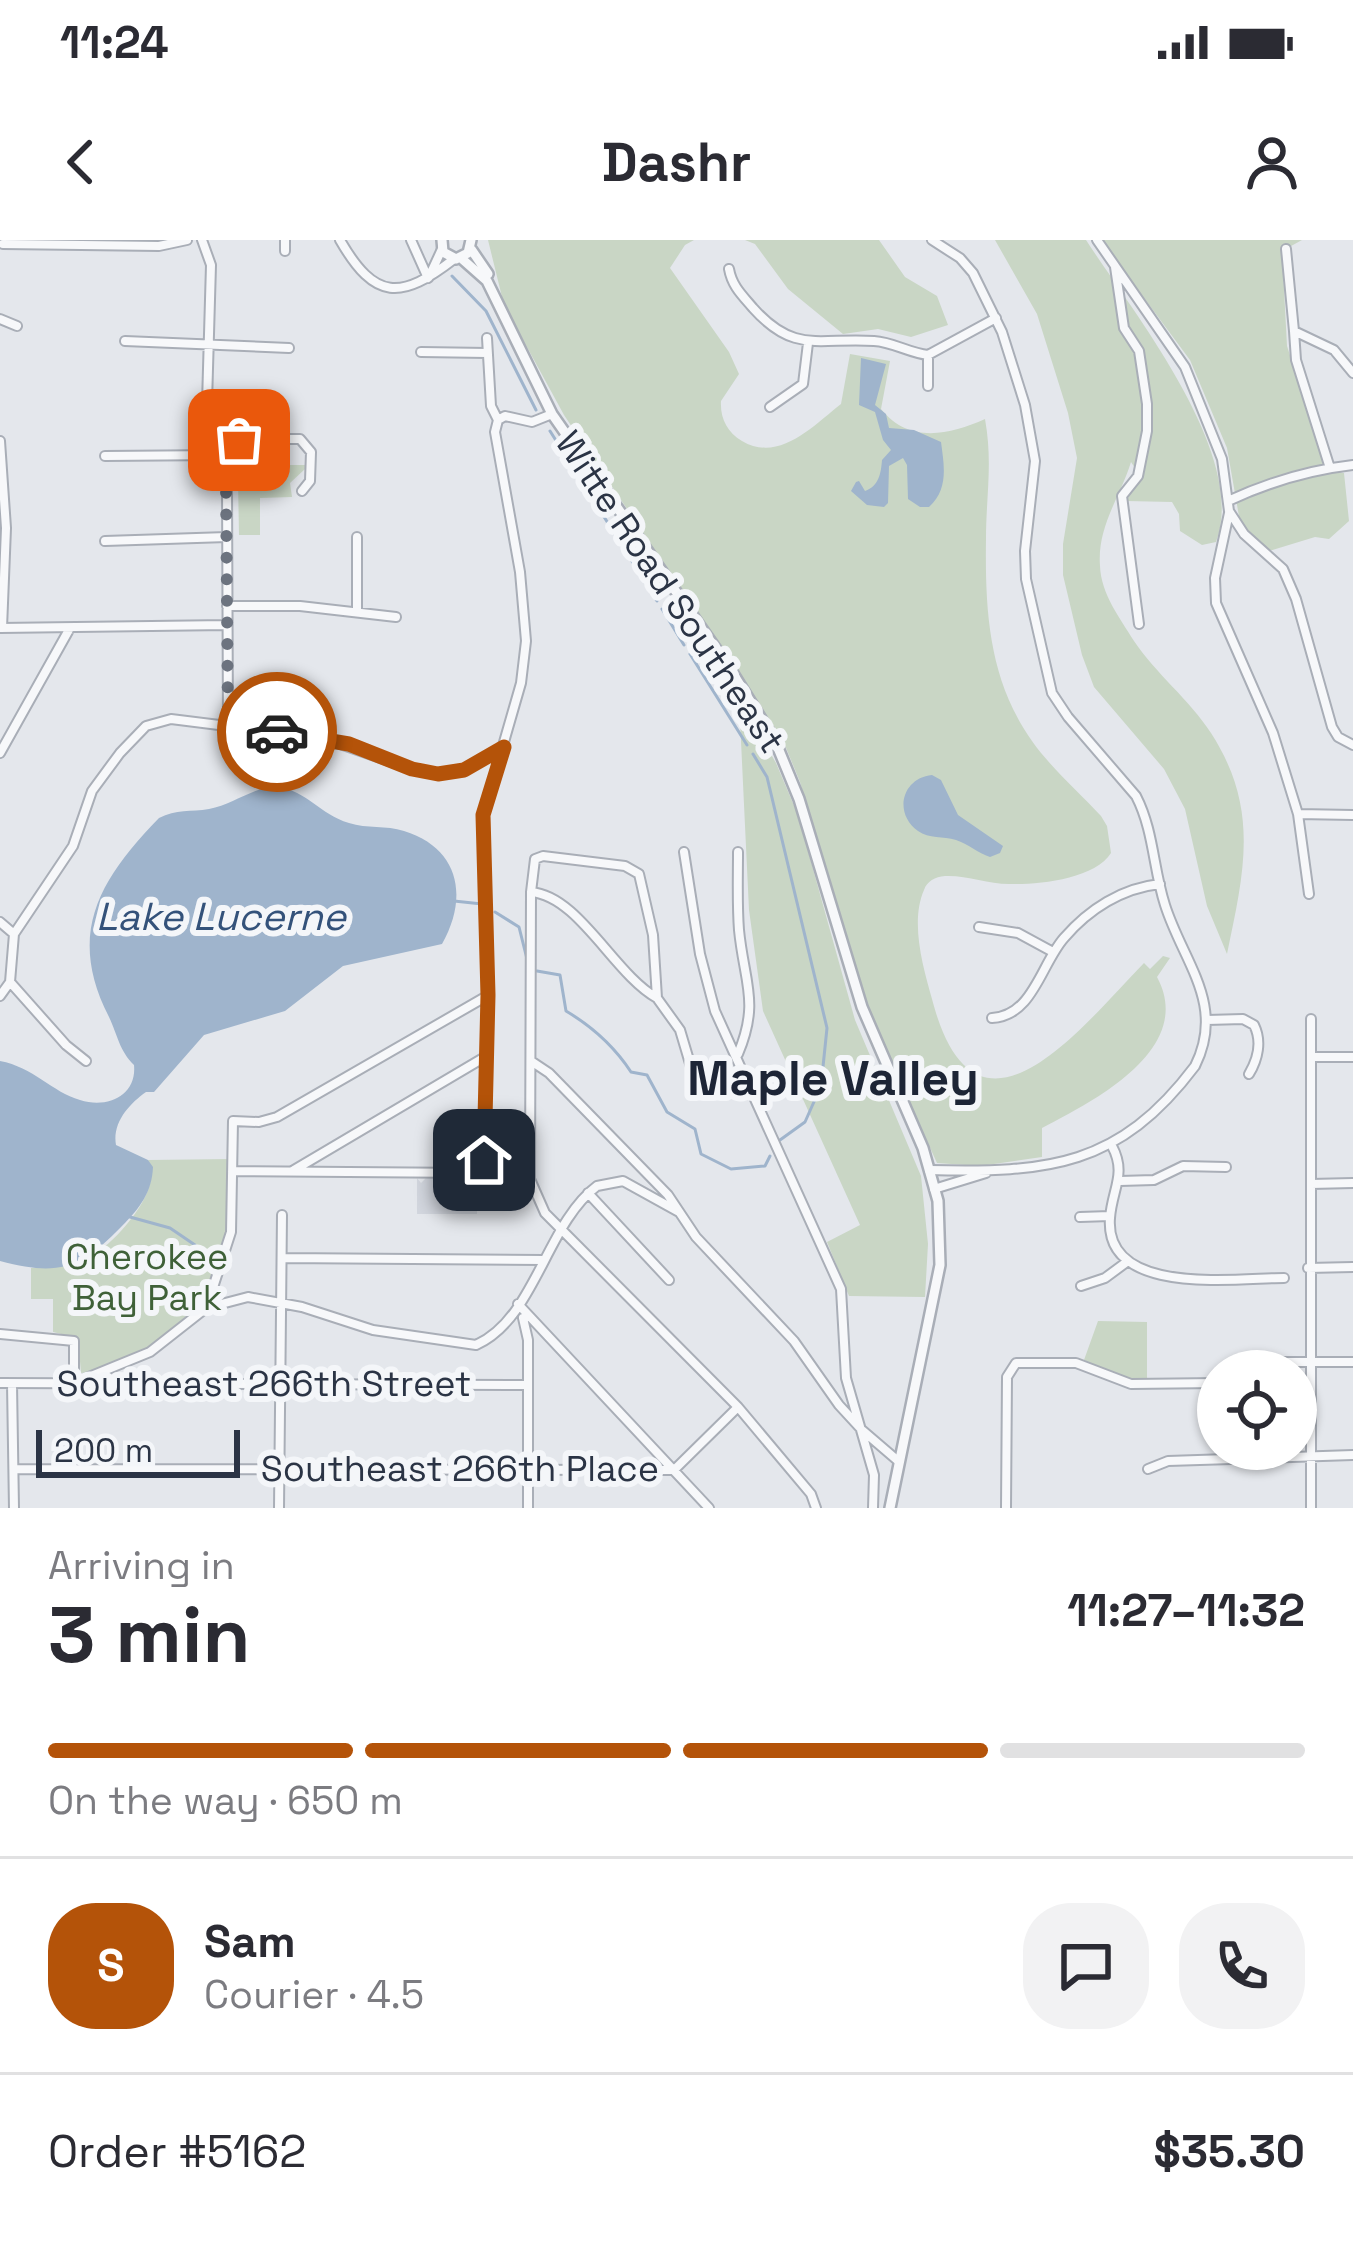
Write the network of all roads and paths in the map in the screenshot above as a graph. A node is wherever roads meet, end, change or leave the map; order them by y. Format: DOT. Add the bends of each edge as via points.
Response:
graph roads {
  1 [pos="187,240"];
  2 [pos="202,240"];
  3 [pos="340,240"];
  4 [pos="411,240"];
  5 [pos="932,240"];
  6 [pos="1097,240"];
  7 [pos="3,242"];
  8 [pos="471,244"];
  9 [pos="442,245"];
  10 [pos="1286,249"];
  11 [pos="0,256"];
  12 [pos="457,259"];
  13 [pos="1114,265"];
  14 [pos="729,269"];
  15 [pos="428,278"];
  16 [pos="498,305"];
  17 [pos="996,318"];
  18 [pos="0,319"];
  19 [pos="17,326"];
  20 [pos="1294,331"];
  21 [pos="487,338"];
  22 [pos="125,341"];
  23 [pos="808,343"];
  24 [pos="208,345"];
  25 [pos="289,348"];
  26 [pos="421,352"];
  27 [pos="488,352"];
  28 [pos="928,355"];
  29 [pos="1353,373"];
  30 [pos="928,386"];
  31 [pos="770,406"];
  32 [pos="552,415"];
  33 [pos="498,420"];
  34 [pos="0,441"];
  35 [pos="220,453"];
  36 [pos="105,456"];
  37 [pos="1329,465"];
  38 [pos="1353,465"];
  39 [pos="302,491"];
  40 [pos="1229,506"];
  41 [pos="227,537"];
  42 [pos="357,537"];
  43 [pos="105,542"];
  44 [pos="227,606"];
  45 [pos="357,611"];
  46 [pos="396,617"];
  47 [pos="1139,624"];
  48 [pos="227,625"];
  49 [pos="70,627"];
  50 [pos="1,628"];
  51 [pos="228,726"];
  52 [pos="1350,744"];
  53 [pos="504,747"];
  54 [pos="0,753"];
  55 [pos="1298,814"];
  56 [pos="1353,814"];
  57 [pos="685,852"];
  58 [pos="738,852"];
  59 [pos="1160,884"];
  60 [pos="531,892"];
  61 [pos="1309,894"];
  62 [pos="0,922"];
  63 [pos="979,927"];
  64 [pos="14,934"];
  65 [pos="1053,952"];
  66 [pos="10,982"];
  67 [pos="488,995"];
  68 [pos="0,996"];
  69 [pos="657,998"];
  70 [pos="992,1018"];
  71 [pos="1311,1019"];
  72 [pos="1207,1020"];
  73 [pos="737,1056"];
  74 [pos="485,1057"];
  75 [pos="1312,1057"];
  76 [pos="1353,1057"];
  77 [pos="86,1061"];
  78 [pos="531,1061"];
  79 [pos="1249,1074"];
  80 [pos="694,1077"];
  81 [pos="1112,1146"];
  82 [pos="1226,1167"];
  83 [pos="929,1170"];
  84 [pos="232,1171"];
  85 [pos="293,1171"];
  86 [pos="993,1171"];
  87 [pos="1120,1181"];
  88 [pos="1311,1184"];
  89 [pos="1353,1184"];
  90 [pos="934,1189"];
  91 [pos="588,1193"];
  92 [pos="679,1212"];
  93 [pos="282,1215"];
  94 [pos="1110,1216"];
  95 [pos="1081,1217"];
  96 [pos="561,1229"];
  97 [pos="281,1258"];
  98 [pos="544,1260"];
  99 [pos="1127,1262"];
  100 [pos="1353,1267"];
  101 [pos="1308,1268"];
  102 [pos="1284,1278"];
  103 [pos="669,1280"];
  104 [pos="1081,1286"];
  105 [pos="281,1301"];
  106 [pos="518,1304"];
  107 [pos="206,1308"];
  108 [pos="0,1334"];
  109 [pos="1310,1350"];
  110 [pos="1317,1362"];
  111 [pos="1353,1362"];
  112 [pos="0,1383"];
  113 [pos="12,1383"];
  114 [pos="74,1383"];
  115 [pos="1197,1383"];
  116 [pos="281,1384"];
  117 [pos="528,1385"];
  118 [pos="738,1407"];
  119 [pos="862,1430"];
  120 [pos="1353,1455"];
  121 [pos="1317,1456"];
  122 [pos="897,1460"];
  123 [pos="1197,1460"];
  124 [pos="527,1468"];
  125 [pos="14,1469"];
  126 [pos="1148,1469"];
  127 [pos="280,1470"];
  128 [pos="674,1470"];
  129 [pos="1309,1470"];
  130 [pos="14,1508"];
  131 [pos="279,1508"];
  132 [pos="527,1508"];
  133 [pos="710,1508"];
  134 [pos="816,1508"];
  135 [pos="873,1508"];
  136 [pos="890,1508"];
  137 [pos="1006,1508"];
  138 [pos="1310,1508"];
  1 -- 7 [label="street" via="159,247"];
  2 -- 24 [label="street" via="211,265"];
  3 -- 15 [label="street" via="378,286 404,288"];
  4 -- 15 [label="street"];
  5 -- 17 [label="street" via="966,263"];
  6 -- 13 [label="street"];
  7 -- 11 [label="street"];
  8 -- 12 [label="street, Witte Road Southeast"];
  8 -- 16 [label="street, Witte Road Southeast"];
  9 -- 12 [label="street, Witte Road Southeast"];
  9 -- 15 [label="street"];
  10 -- 20 [label="street"];
  12 -- 15 [label="street"];
  12 -- 16 [label="street, Witte Road Southeast" via="487,281"];
  13 -- 40 [label="street" via="1185,367 1222,459"];
  13 -- 47 [label="street" via="1147,404 1138,476 1122,496"];
  14 -- 23 [label="street" via="769,326"];
  16 -- 32 [label="street, Witte Road Southeast"];
  17 -- 28 [label="street"];
  17 -- 59 [label="street" via="1032,432 1025,565 1046,674 1059,706 1136,796"];
  18 -- 19 [label="street"];
  20 -- 29 [label="street" via="1334,350"];
  20 -- 37 [label="street"];
  21 -- 27 [label="street"];
  22 -- 24 [label="street"];
  23 -- 28 [label="street" via="881,341"];
  23 -- 31 [label="street" via="803,384"];
  24 -- 25 [label="street"];
  24 -- 35 [label="street" via="207,403"];
  26 -- 27 [label="street"];
  27 -- 33 [label="street"];
  28 -- 30 [label="street"];
  32 -- 33 [label="street"];
  32 -- 83 [label="street, Witte Road Southeast" via="776,743 862,1007"];
  33 -- 53 [label="street" via="526,641"];
  34 -- 50 [label="street"];
  35 -- 36 [label="street"];
  35 -- 39 [label="street" via="250,438 306,442 310,482"];
  35 -- 41 [label="street"];
  37 -- 38 [label="street"];
  37 -- 40 [label="street"];
  40 -- 52 [label="street" via="1244,534 1283,569 1332,727"];
  40 -- 55 [label="street" via="1216,603 1265,712"];
  41 -- 43 [label="street"];
  41 -- 44 [label="street"];
  42 -- 45 [label="street"];
  44 -- 45 [label="street"];
  44 -- 48 [label="street"];
  45 -- 46 [label="street"];
  48 -- 49 [label="street"];
  48 -- 51 [label="street"];
  49 -- 50 [label="street"];
  49 -- 54 [label="street"];
  51 -- 53 [label="street" via="334,740 438,774 464,770"];
  51 -- 64 [label="street" via="171,719 138,732 92,791 73,846"];
  53 -- 67 [label="street" via="483,815"];
  55 -- 56 [label="street"];
  55 -- 61 [label="street"];
  57 -- 73 [label="street" via="706,981"];
  58 -- 73 [label="street" via="751,1010"];
  59 -- 65 [label="street" via="1113,898"];
  59 -- 72 [label="street"];
  60 -- 69 [label="street" via="585,926"];
  60 -- 69 [label="street" via="535,859 544,856 636,870"];
  60 -- 78 [label="street"];
  62 -- 64 [label="street"];
  63 -- 65 [label="street" via="1018,933"];
  64 -- 66 [label="street"];
  65 -- 70 [label="street" via="1019,1008"];
  66 -- 68 [label="street"];
  66 -- 77 [label="street"];
  67 -- 74 [label="street"];
  67 -- 84 [label="street" via="277,1117 233,1121"];
  69 -- 80 [label="street" via="680,1030"];
  71 -- 75 [label="street"];
  72 -- 79 [label="street" via="1254,1024 1258,1058"];
  72 -- 81 [label="street" via="1195,1066"];
  73 -- 119 [label="street" via="837,1276 846,1378"];
  74 -- 85 [label="street"];
  74 -- 85 [label="street" via="484,1160 474,1173"];
  75 -- 76 [label="street"];
  75 -- 88 [label="street"];
  78 -- 92 [label="street"];
  78 -- 96 [label="street" via="530,1179"];
  81 -- 86 [label="street" via="1058,1164"];
  81 -- 87 [label="street"];
  82 -- 87 [label="street" via="1183,1166 1154,1180"];
  83 -- 86 [label="street"];
  83 -- 90 [label="street, Witte Road Southeast"];
  84 -- 85 [label="street"];
  84 -- 107 [label="street" via="231,1232"];
  86 -- 90 [label="street"];
  87 -- 94 [label="street"];
  88 -- 89 [label="street"];
  88 -- 101 [label="street"];
  90 -- 122 [label="street, Witte Road Southeast" via="938,1281"];
  91 -- 92 [label="street" via="622,1181"];
  91 -- 96 [label="street"];
  91 -- 103 [label="street"];
  92 -- 119 [label="street"];
  93 -- 97 [label="street"];
  94 -- 95 [label="street"];
  94 -- 99 [label="street"];
  96 -- 98 [label="street"];
  96 -- 118 [label="street"];
  97 -- 98 [label="street"];
  97 -- 105 [label="street"];
  98 -- 106 [label="street"];
  99 -- 102 [label="street" via="1169,1277"];
  99 -- 104 [label="street"];
  100 -- 101 [label="street"];
  101 -- 109 [label="street"];
  105 -- 106 [label="street" via="373,1330 468,1345 495,1334"];
  105 -- 107 [label="street" via="248,1297"];
  105 -- 116 [label="street"];
  106 -- 117 [label="street"];
  106 -- 128 [label="street"];
  107 -- 114 [label="street" via="150,1352"];
  108 -- 114 [label="street" via="74,1341"];
  110 -- 111 [label="street"];
  112 -- 113 [label="street, Southeast 266th Street"];
  113 -- 114 [label="street, Southeast 266th Street"];
  113 -- 125 [label="street"];
  114 -- 116 [label="street, Southeast 266th Street"];
  115 -- 137 [label="street" via="1131,1384 1069,1362 1012,1366"];
  116 -- 117 [label="street, Southeast 266th Street"];
  116 -- 127 [label="street"];
  117 -- 124 [label="street"];
  118 -- 128 [label="street, Southeast 266th Place"];
  118 -- 134 [label="street"];
  119 -- 122 [label="street"];
  119 -- 135 [label="street"];
  120 -- 121 [label="street"];
  122 -- 136 [label="street, Witte Road Southeast"];
  123 -- 126 [label="street"];
  124 -- 127 [label="street, Southeast 266th Place"];
  124 -- 128 [label="street, Southeast 266th Place"];
  124 -- 132 [label="street"];
  125 -- 127 [label="street, Southeast 266th Place"];
  125 -- 130 [label="street"];
  127 -- 131 [label="street"];
  128 -- 133 [label="street"];
  129 -- 138 [label="street"];
}
